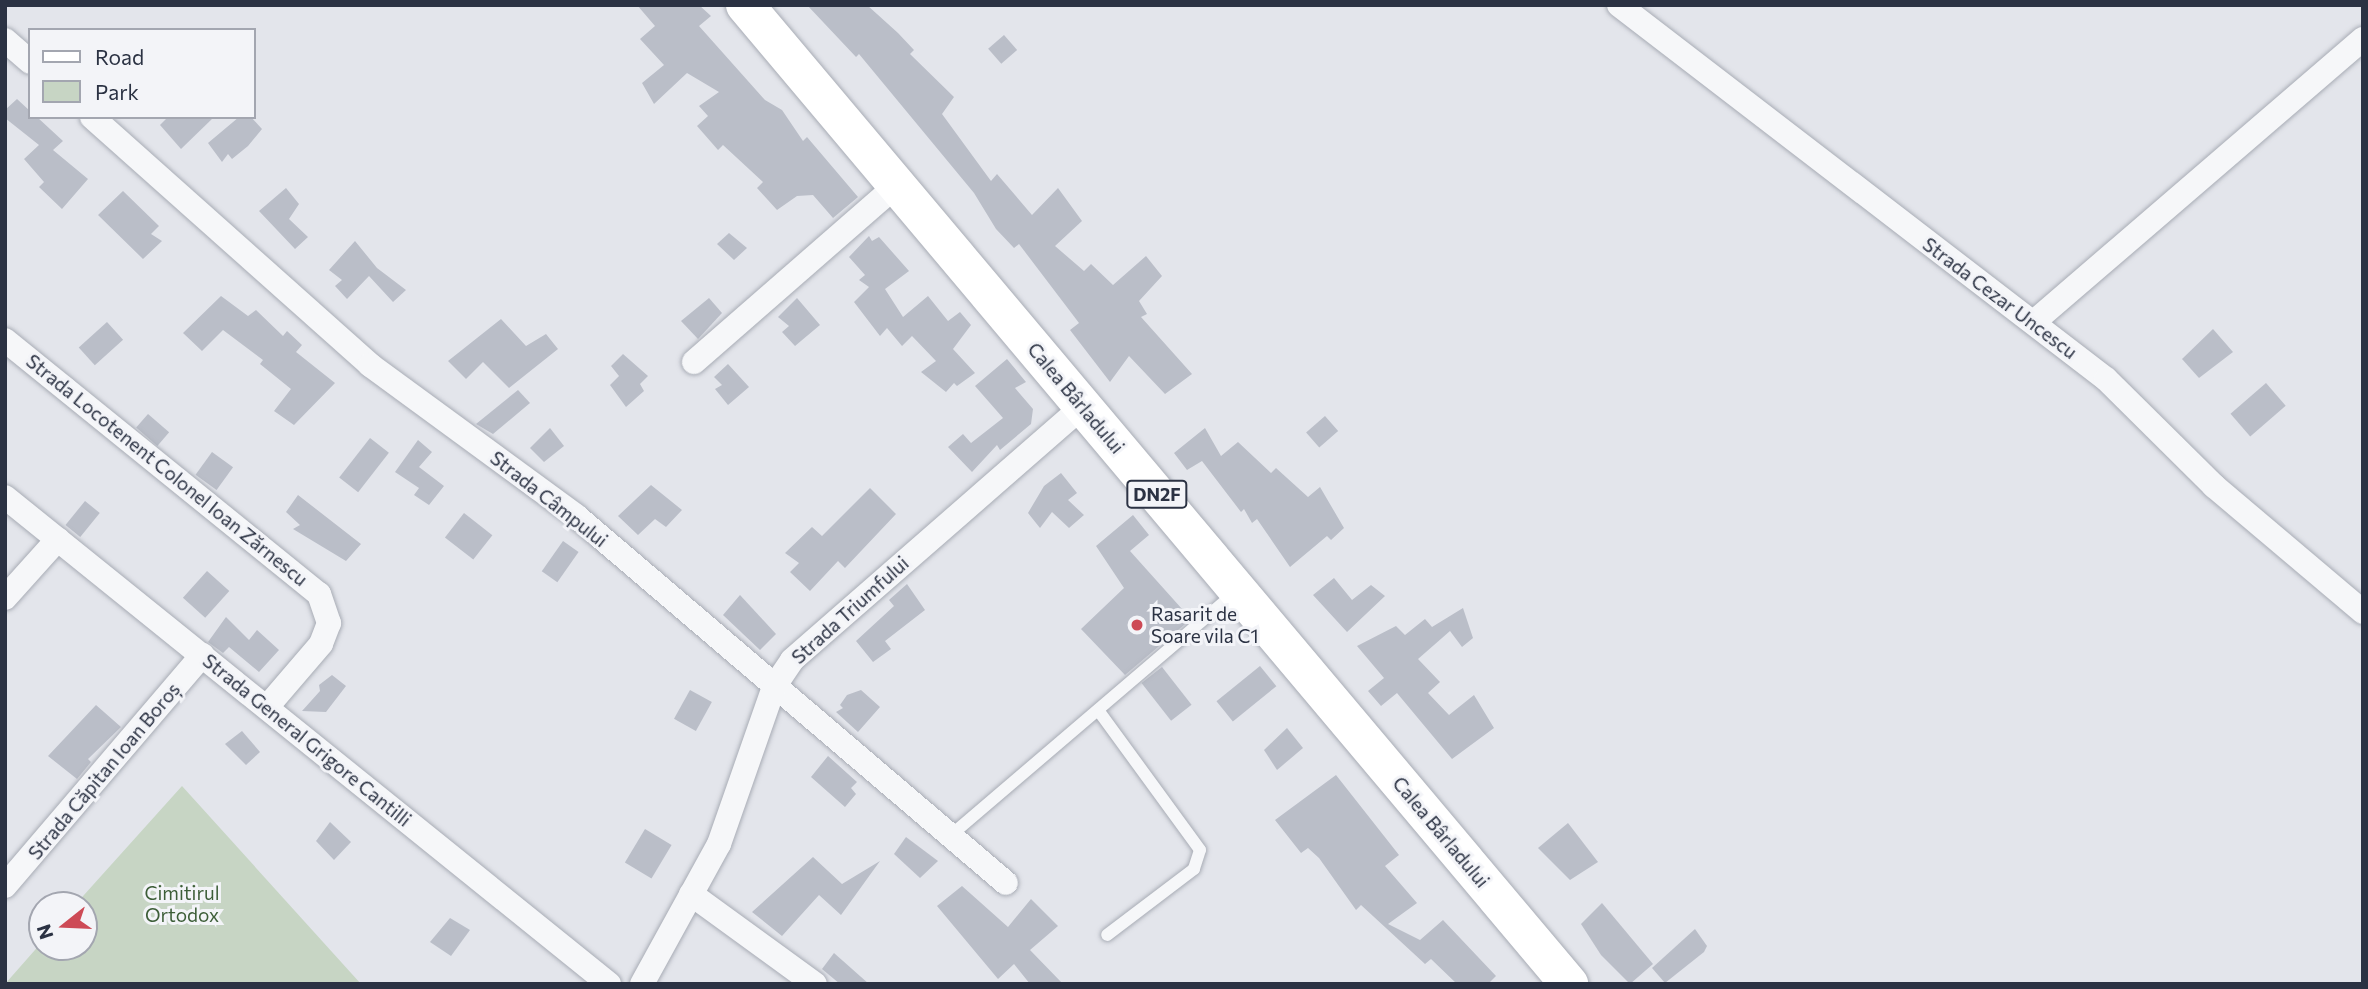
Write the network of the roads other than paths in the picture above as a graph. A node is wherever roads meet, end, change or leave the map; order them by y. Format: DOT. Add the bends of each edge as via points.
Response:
graph roads {
  1 [pos="745,5"];
  2 [pos="1619,5"];
  3 [pos="2363,39"];
  4 [pos="5,40"];
  5 [pos="28,60"];
  6 [pos="94,119"];
  7 [pos="897,185"];
  8 [pos="2035,321"];
  9 [pos="5,340"];
  10 [pos="694,362"];
  11 [pos="1083,406"];
  12 [pos="5,497"];
  13 [pos="58,539"];
  14 [pos="1238,591"];
  15 [pos="5,598"];
  16 [pos="2357,598"];
  17 [pos="202,656"];
  18 [pos="774,687"];
  19 [pos="267,707"];
  20 [pos="1098,710"];
  21 [pos="950,835"];
  22 [pos="1006,883"];
  23 [pos="5,886"];
  24 [pos="691,894"];
  25 [pos="1107,935"];
  26 [pos="609,984"];
  27 [pos="642,984"];
  28 [pos="815,984"];
  29 [pos="1569,984"];
  1 -- 7 [label="main road, Calea Bârladului / DN2F"];
  2 -- 8 [label="street, Strada Cezar Uncescu" via="1873,204"];
  3 -- 8 [label="street"];
  4 -- 5 [label="street"];
  6 -- 18 [label="street, Strada Câmpului" via="370,365 576,516"];
  7 -- 10 [label="street"];
  7 -- 11 [label="main road, Calea Bârladului / DN2F"];
  8 -- 16 [label="street, Strada Cezar Uncescu" via="2106,379 2214,486"];
  9 -- 19 [label="street, Strada Locotenent Colonel Ioan Zărnescu" via="319,594 329,623 321,644"];
  11 -- 14 [label="main road, Calea Bârladului / DN2F"];
  11 -- 18 [label="street, Strada Triumfului" via="812,640"];
  12 -- 13 [label="street, Strada General Grigore Cantilli"];
  13 -- 15 [label="street"];
  13 -- 17 [label="street, Strada General Grigore Cantilli"];
  14 -- 20 [label="lane"];
  14 -- 29 [label="main road, Calea Bârladului / DN2F"];
  17 -- 19 [label="street, Strada General Grigore Cantilli"];
  17 -- 23 [label="street, Strada Căpitan Ioan Boroș"];
  18 -- 21 [label="street, Strada Câmpului"];
  18 -- 24 [label="street, Strada Triumfului" via="719,844"];
  19 -- 26 [label="street, Strada General Grigore Cantilli"];
  20 -- 21 [label="lane"];
  20 -- 25 [label="lane" via="1200,850 1194,869"];
  21 -- 22 [label="street, Strada Câmpului"];
  24 -- 27 [label="street, Strada Triumfului"];
  24 -- 28 [label="street"];
}
